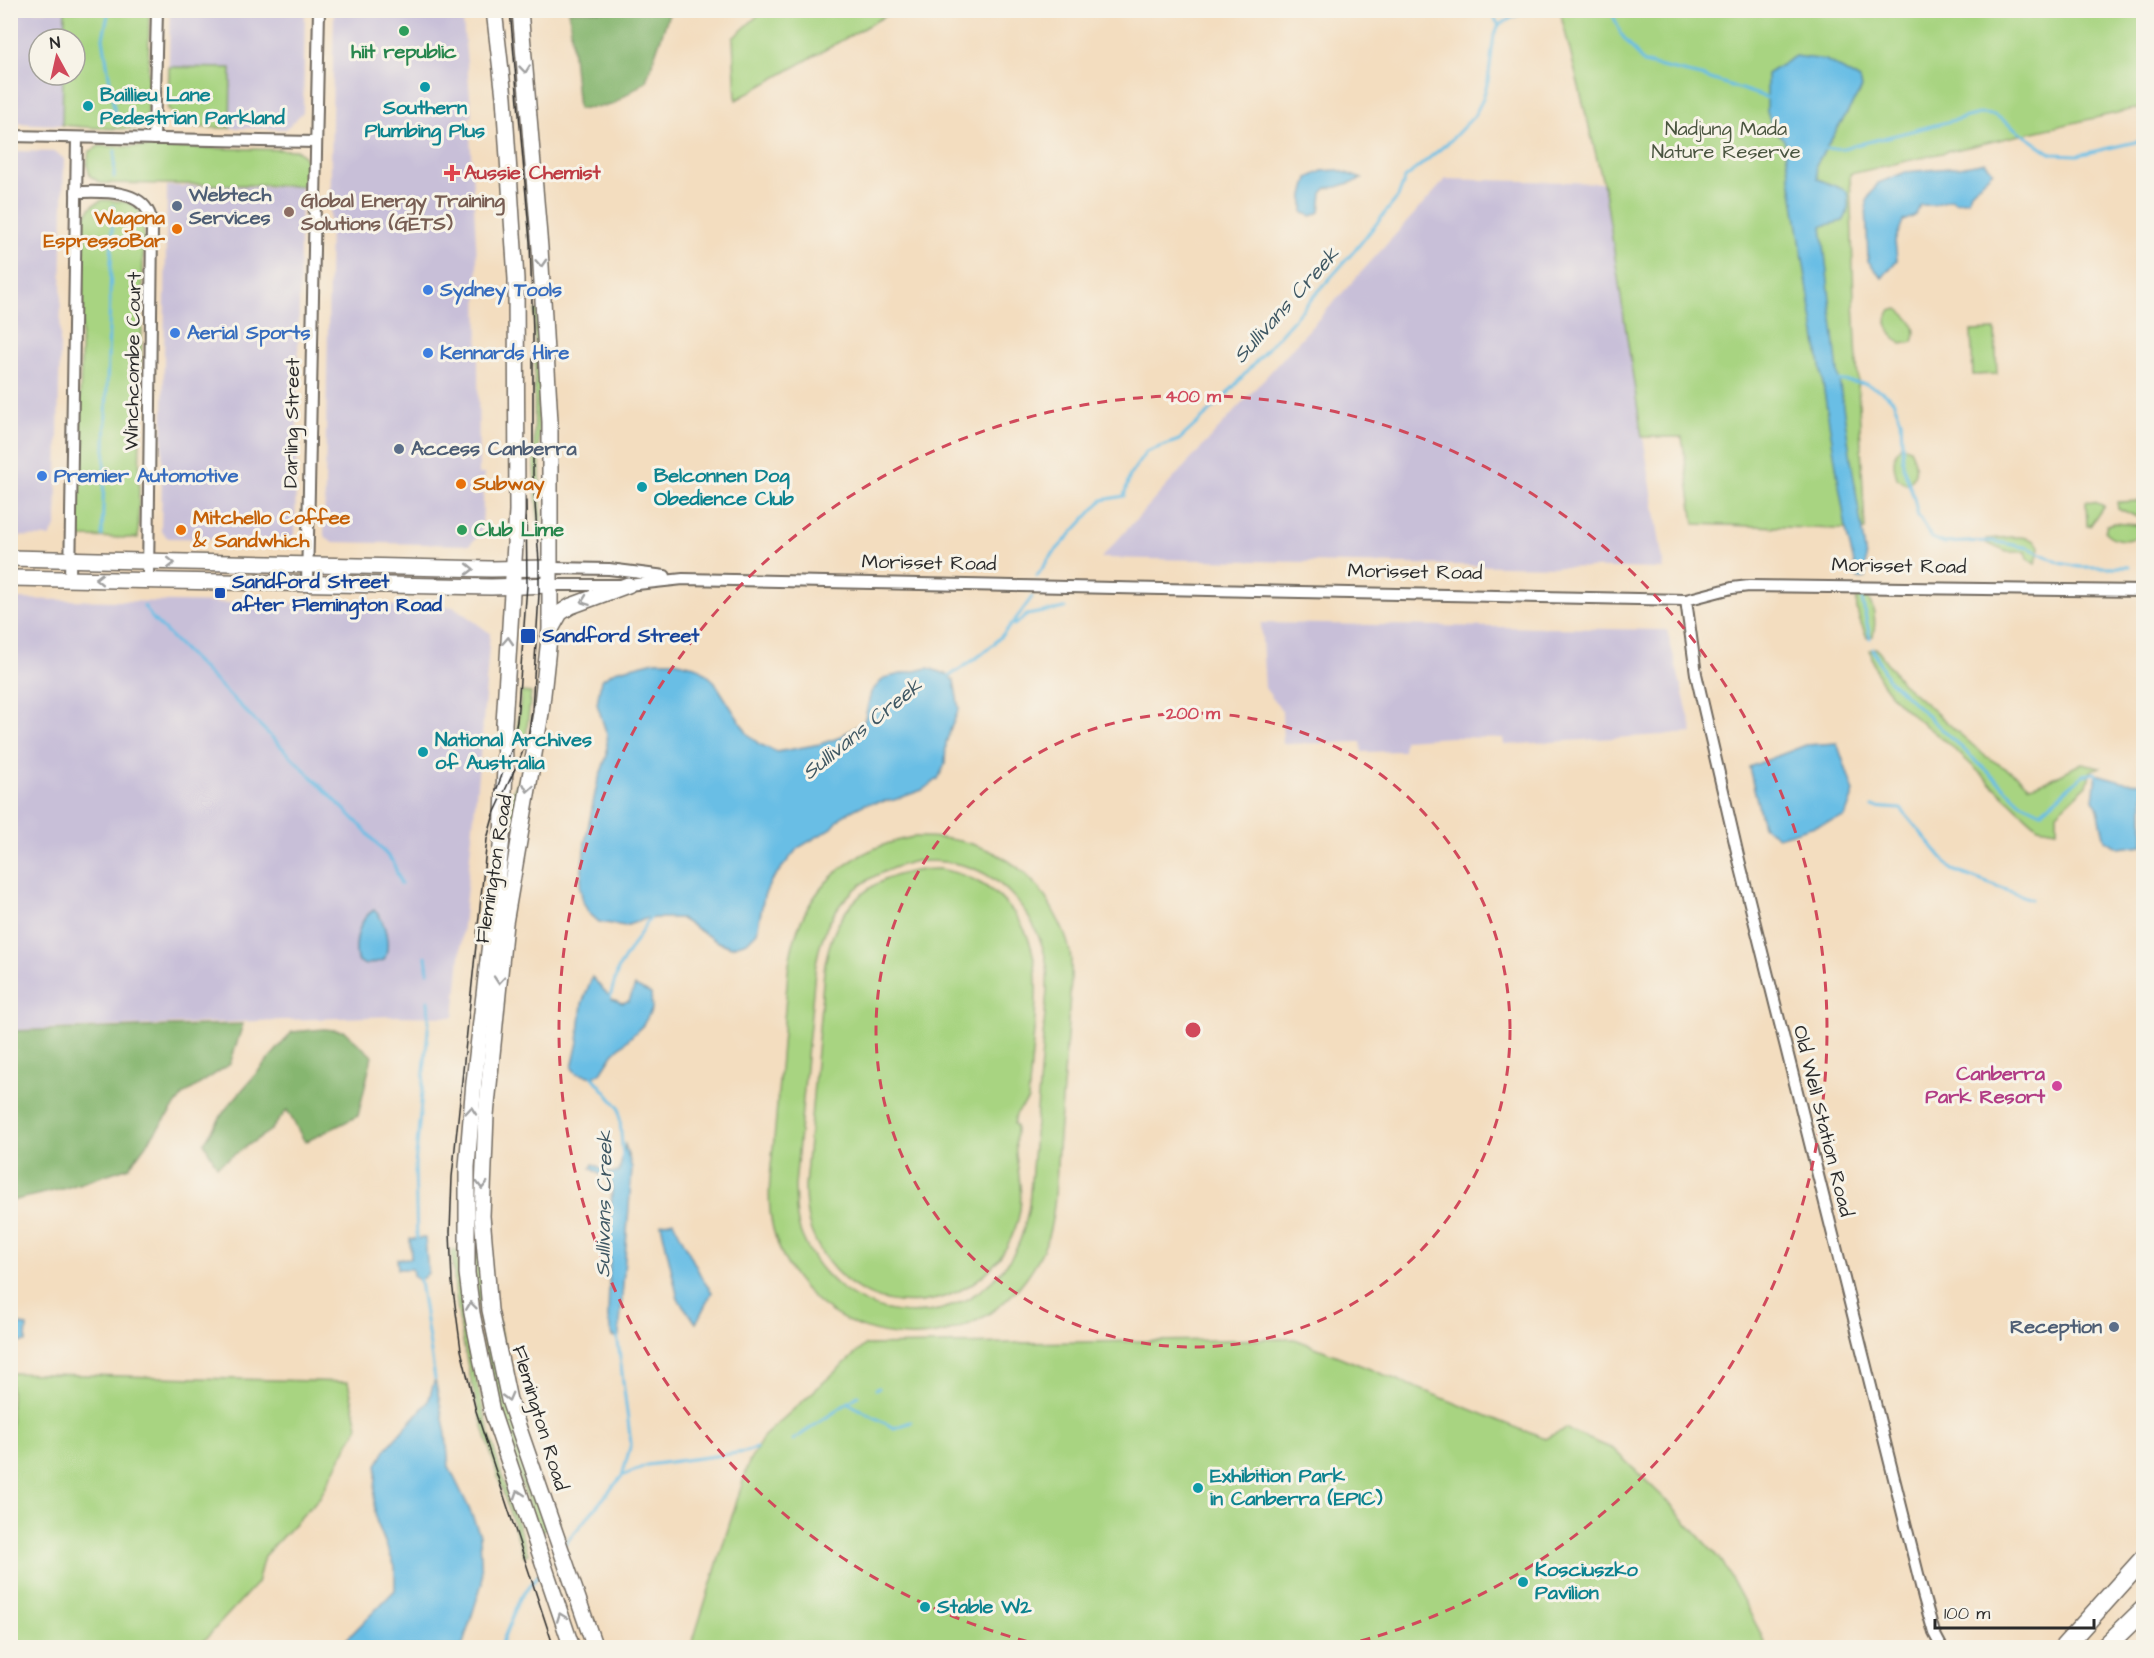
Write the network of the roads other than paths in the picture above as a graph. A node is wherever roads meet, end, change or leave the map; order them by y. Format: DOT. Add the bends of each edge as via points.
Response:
graph roads {
  1 [pos="157,10"];
  2 [pos="319,10"];
  3 [pos="494,10"];
  4 [pos="519,10"];
  5 [pos="10,136"];
  6 [pos="77,138"];
  7 [pos="154,139"];
  8 [pos="316,142"];
  9 [pos="76,192"];
  10 [pos="10,558"];
  11 [pos="71,560"];
  12 [pos="148,562"];
  13 [pos="307,566"];
  14 [pos="551,568"];
  15 [pos="513,570"];
  16 [pos="10,578"];
  17 [pos="70,579"];
  18 [pos="683,579"];
  19 [pos="148,580"];
  20 [pos="307,584"];
  21 [pos="551,585"];
  22 [pos="628,585"];
  23 [pos="512,586"];
  24 [pos="2144,591"];
  25 [pos="1686,600"];
  26 [pos="550,629"];
  27 [pos="2144,1558"];
  28 [pos="2144,1609"];
  29 [pos="572,1647"];
  30 [pos="595,1647"];
  31 [pos="1942,1647"];
  32 [pos="2063,1647"];
  33 [pos="2104,1647"];
  1 -- 7 [label="street"];
  2 -- 8 [label="street, Darling Street"];
  3 -- 15 [label="main road, Flemington Road" via="505,107 516,279 517,511"];
  4 -- 14 [label="main road, Flemington Road, one-way" via="540,248 550,422"];
  5 -- 6 [label="street"];
  6 -- 7 [label="street"];
  6 -- 9 [label="street"];
  7 -- 8 [label="street"];
  8 -- 13 [label="street, Darling Street"];
  9 -- 11 [label="street"];
  9 -- 12 [label="street, Winchcombe Court" via="125,195 149,213 152,227"];
  10 -- 11 [label="main road"];
  11 -- 12 [label="main road"];
  11 -- 17 [label="street"];
  12 -- 13 [label="main road, one-way"];
  12 -- 19 [label="street, Winchcombe Court"];
  13 -- 15 [label="main road, one-way"];
  13 -- 20 [label="street, Darling Street"];
  14 -- 15 [label="main road, Morisset Road"];
  14 -- 18 [label="street, Morisset Road" via="609,569"];
  14 -- 21 [label="main road, Flemington Road"];
  15 -- 23 [label="main road, Flemington Road"];
  16 -- 17 [label="main road"];
  19 -- 17 [label="main road, one-way"];
  18 -- 22 [label="street, Morisset Road"];
  18 -- 25 [label="street, Morisset Road"];
  19 -- 20 [label="main road"];
  20 -- 23 [label="main road"];
  21 -- 22 [label="street, Morisset Road"];
  21 -- 23 [label="main road"];
  21 -- 26 [label="main road, Flemington Road"];
  22 -- 26 [label="main road, one-way" via="571,606"];
  29 -- 23 [label="main road, Flemington Road, one-way" via="492,1412 472,1313 467,1262 467,1167 474,1082 502,838"];
  24 -- 25 [label="street, Morisset Road" via="1749,586"];
  25 -- 31 [label="street, Old Well Station Road" via="1695,669 1741,871 1929,1619"];
  26 -- 30 [label="main road, Flemington Road, one-way" via="542,713 505,923 486,1115 482,1216 490,1310 509,1400"];
  27 -- 32 [label="highway"];
  28 -- 33 [label="highway"];
}
